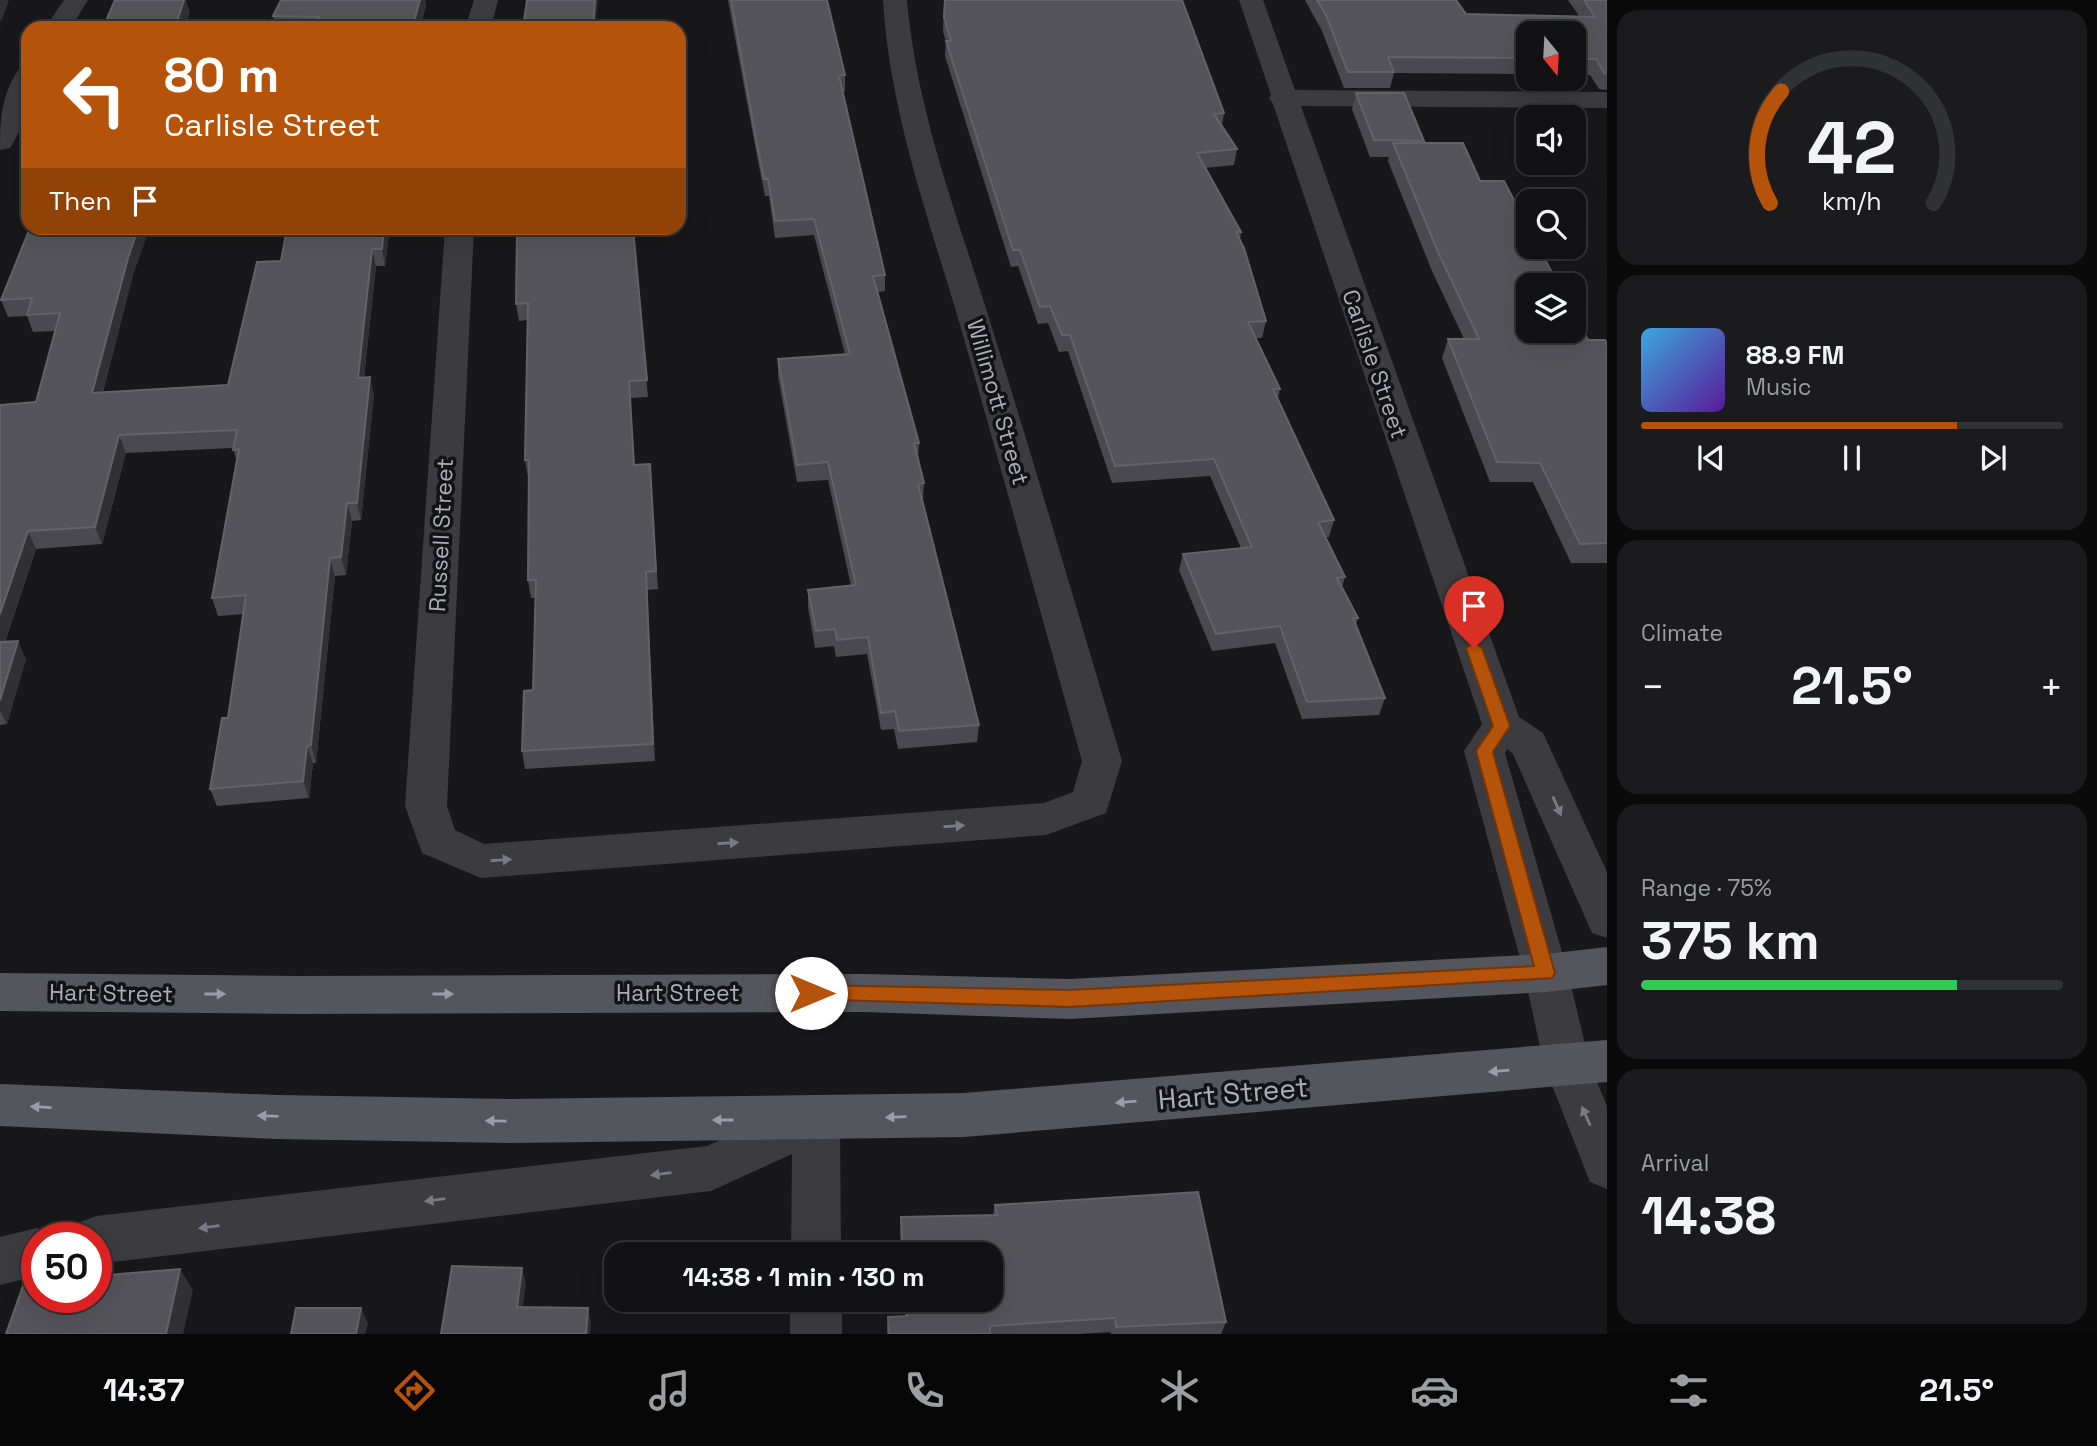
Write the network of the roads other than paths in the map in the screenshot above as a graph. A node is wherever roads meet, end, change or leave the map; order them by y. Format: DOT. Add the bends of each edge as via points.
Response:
graph roads {
  1 [pos="76,0"];
  2 [pos="486,0"];
  3 [pos="895,0"];
  4 [pos="1251,0"];
  5 [pos="62,21"];
  6 [pos="480,21"];
  7 [pos="21,92"];
  8 [pos="1282,98"];
  9 [pos="1607,100"];
  10 [pos="0,142"];
  11 [pos="458,235"];
  12 [pos="1502,726"];
  13 [pos="437,841"];
  14 [pos="1607,920"];
  15 [pos="1607,966"];
  16 [pos="1545,973"];
  17 [pos="0,992"];
  18 [pos="1587,1063"];
  19 [pos="0,1105"];
  20 [pos="816,1119"];
  21 [pos="1607,1166"];
  22 [pos="112,1238"];
  23 [pos="816,1242"];
  24 [pos="21,1256"];
  25 [pos="0,1261"];
  26 [pos="816,1312"];
  27 [pos="816,1334"];
  1 -- 5 [label="street"];
  2 -- 6 [label="street"];
  13 -- 3 [label="street, Willimott Street, one-way" via="481,862 1046,819 1091,802 1102,761 993,382 920,150 896,39"];
  4 -- 8 [label="street, Carlisle Street"];
  7 -- 10 [label="street"];
  8 -- 9 [label="street"];
  8 -- 12 [label="street, Carlisle Street"];
  11 -- 13 [label="street, Russell Street" via="426,806"];
  12 -- 14 [label="street, one-way" via="1529,744"];
  12 -- 16 [label="street" via="1484,751"];
  15 -- 16 [label="main road, Hart Street"];
  17 -- 16 [label="main road, Hart Street, one-way" via="865,993 1070,999"];
  16 -- 18 [label="street"];
  18 -- 20 [label="main road, Hart Street, one-way" via="964,1115"];
  21 -- 18 [label="street, one-way"];
  20 -- 19 [label="main road, Hart Street, one-way" via="510,1121"];
  20 -- 22 [label="street, Hart Street, one-way" via="711,1168"];
  20 -- 23 [label="street"];
  24 -- 25 [label="street"];
  26 -- 27 [label="street"];
}
